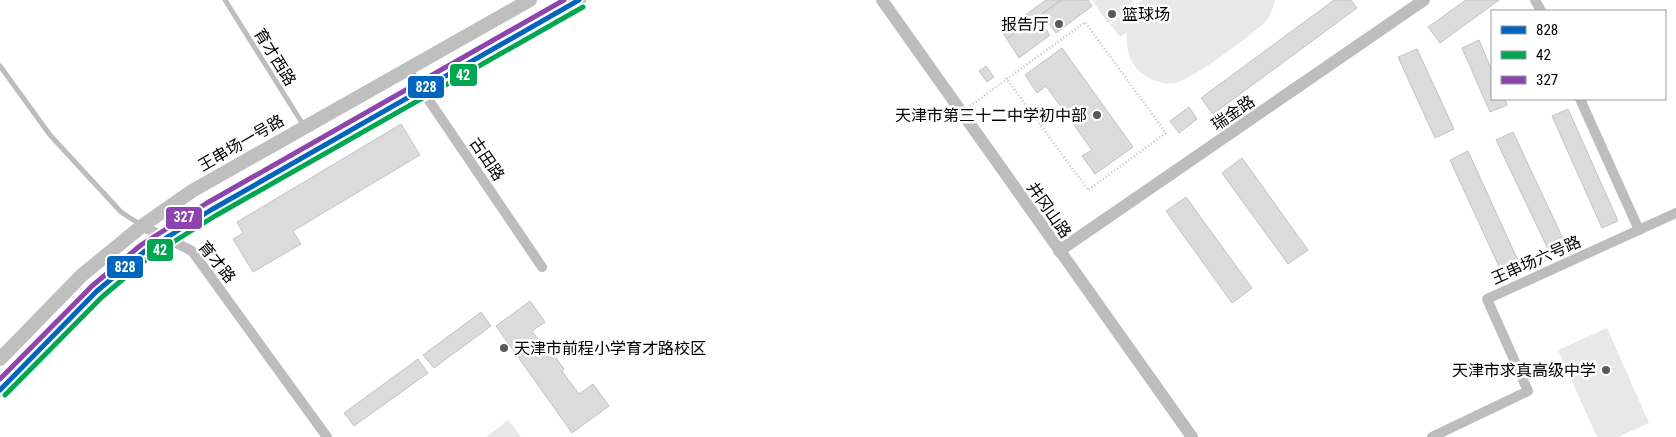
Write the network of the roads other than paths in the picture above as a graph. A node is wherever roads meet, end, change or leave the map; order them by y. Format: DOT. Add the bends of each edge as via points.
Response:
graph roads {
  1 [pos="225,0"];
  2 [pos="530,0"];
  3 [pos="579,0"];
  4 [pos="882,0"];
  5 [pos="889,0"];
  6 [pos="1424,0"];
  7 [pos="0,66"];
  8 [pos="407,68"];
  9 [pos="421,90"];
  10 [pos="1580,100"];
  11 [pos="304,126"];
  12 [pos="1676,213"];
  13 [pos="142,226"];
  14 [pos="1639,230"];
  15 [pos="167,238"];
  16 [pos="1062,249"];
  17 [pos="542,267"];
  18 [pos="0,359"];
  19 [pos="0,390"];
  20 [pos="327,437"];
  21 [pos="1192,437"];
  22 [pos="1199,437"];
  23 [pos="1432,437"];
  1 -- 11 [label="lane, 育才西路"];
  2 -- 8 [label="main road, 王串场一号路"];
  3 -- 9 [label="main road"];
  4 -- 16 [label="street, 井冈山路"];
  5 -- 16 [label="street, 井冈山路"];
  6 -- 16 [label="street, 瑞金路"];
  7 -- 13 [label="lane, 育才路" via="50,135 121,212"];
  8 -- 9 [label="street, 古田路"];
  8 -- 11 [label="main road, 王串场一号路"];
  9 -- 15 [label="main road"];
  9 -- 17 [label="street, 古田路"];
  10 -- 14 [label="street"];
  11 -- 13 [label="main road, 王串场一号路" via="192,192"];
  12 -- 14 [label="street, 王串场六号路"];
  13 -- 15 [label="street, 育才路"];
  13 -- 18 [label="main road, 王串场一号路" via="82,275"];
  14 -- 23 [label="street, 王串场六号路" via="1487,299 1528,391"];
  15 -- 19 [label="main road" via="124,267 97,291"];
  15 -- 20 [label="street, 育才路" via="192,251"];
  16 -- 21 [label="street, 井冈山路"];
  16 -- 22 [label="street, 井冈山路"];
}
